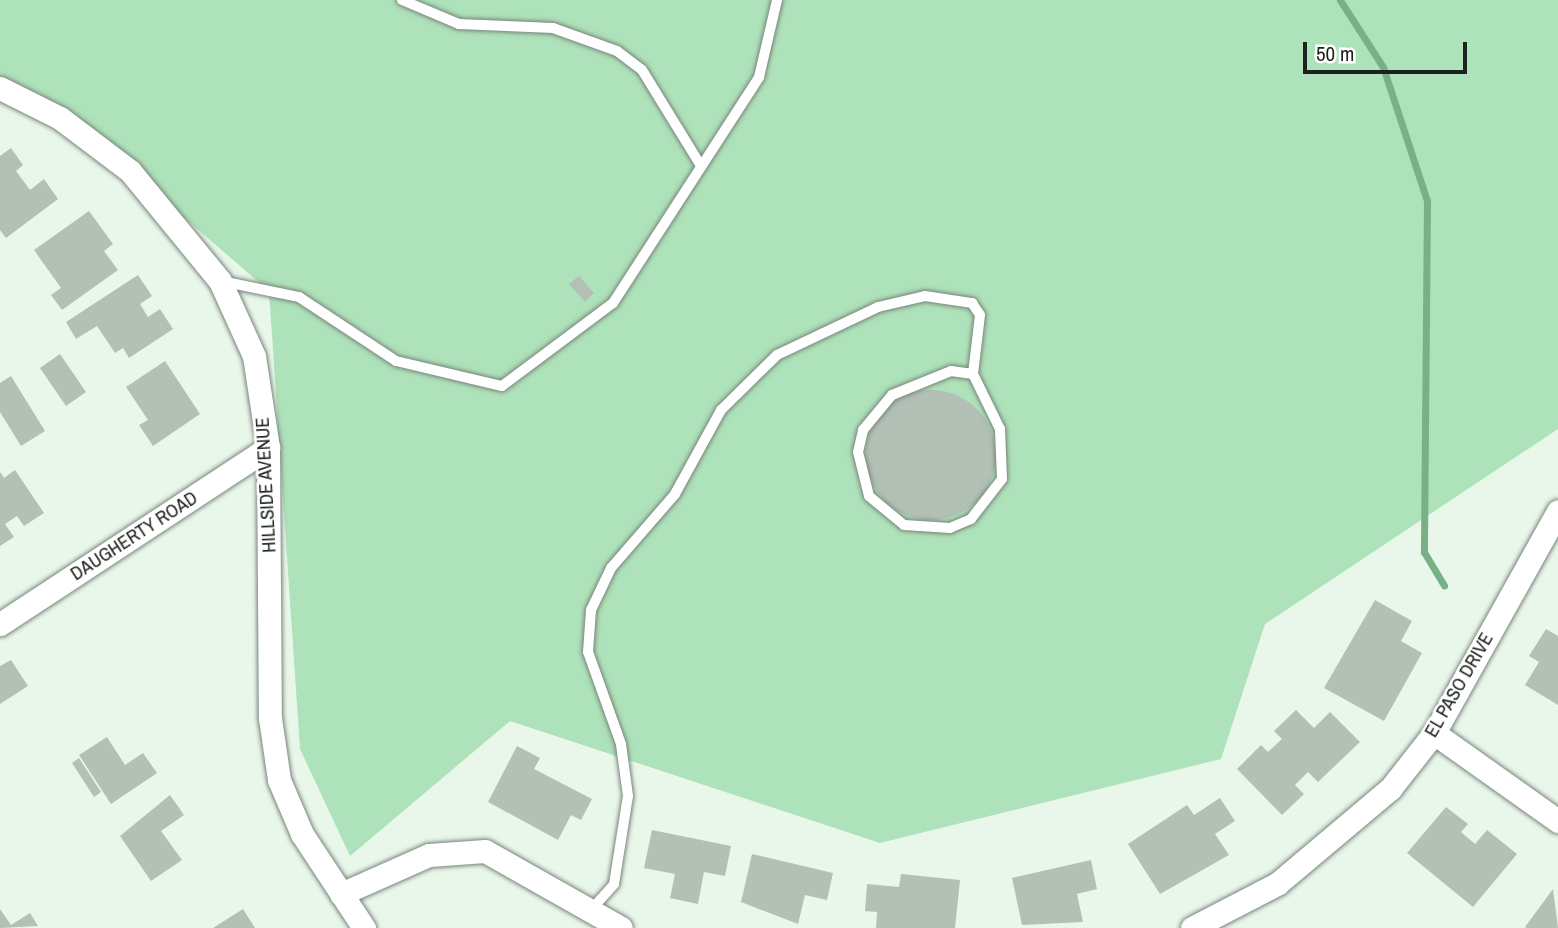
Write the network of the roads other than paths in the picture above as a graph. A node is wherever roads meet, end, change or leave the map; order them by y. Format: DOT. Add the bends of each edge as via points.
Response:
graph roads {
  1 [pos="402,0"];
  2 [pos="777,0"];
  3 [pos="0,88"];
  4 [pos="701,166"];
  5 [pos="220,281"];
  6 [pos="973,374"];
  7 [pos="268,448"];
  8 [pos="1558,511"];
  9 [pos="0,624"];
  10 [pos="1434,733"];
  11 [pos="1558,821"];
  12 [pos="341,894"];
  13 [pos="590,911"];
  14 [pos="364,928"];
  15 [pos="621,928"];
  16 [pos="1192,928"];
  1 -- 4 [label="lane" via="458,24 553,28 617,51 642,70"];
  2 -- 4 [label="lane" via="759,77"];
  3 -- 5 [label="street, HILLSIDE AVENUE" via="60,118 130,171"];
  4 -- 5 [label="lane" via="613,303 502,386 396,361 299,297"];
  5 -- 7 [label="street, HILLSIDE AVENUE" via="254,356"];
  6 -- 6 [label="lane" via="951,372 892,395 863,430 858,452 864,486 884,513 904,525 950,528 971,519 1002,479 1000,429"];
  6 -- 13 [label="lane" via="980,315 972,303 925,296 878,307 778,355 746,380 706,431 675,494 611,568 591,610 588,653 621,744 628,796 614,884"];
  7 -- 9 [label="street, DAUGHERTY ROAD"];
  7 -- 12 [label="street, HILLSIDE AVENUE" via="270,718 279,780 302,834"];
  8 -- 10 [label="street, EL PASO DRIVE"];
  10 -- 11 [label="street"];
  10 -- 16 [label="street, EL PASO DRIVE" via="1390,789 1326,848 1277,884"];
  12 -- 13 [label="street" via="429,855 485,851"];
  12 -- 14 [label="street, HILLSIDE AVENUE"];
  13 -- 15 [label="street"];
}
